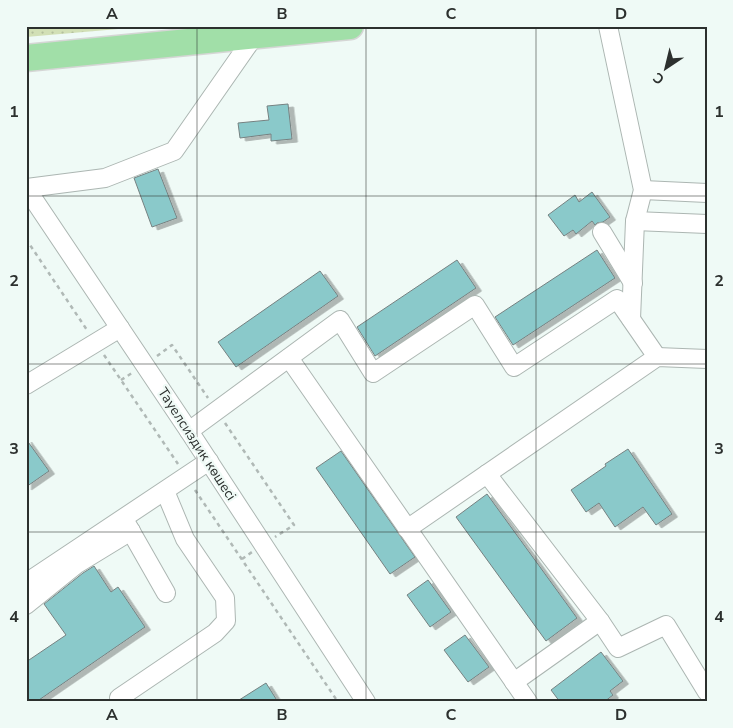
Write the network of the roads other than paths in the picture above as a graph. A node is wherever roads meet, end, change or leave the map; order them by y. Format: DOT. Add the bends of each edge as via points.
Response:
graph roads {
  1 [pos="350,26"];
  2 [pos="608,26"];
  3 [pos="255,35"];
  4 [pos="26,58"];
  5 [pos="26,188"];
  6 [pos="643,190"];
  7 [pos="707,193"];
  8 [pos="635,221"];
  9 [pos="707,224"];
  10 [pos="602,232"];
  11 [pos="633,283"];
  12 [pos="631,320"];
  13 [pos="120,328"];
  14 [pos="657,357"];
  15 [pos="289,358"];
  16 [pos="707,359"];
  17 [pos="26,385"];
  18 [pos="190,431"];
  19 [pos="209,462"];
  20 [pos="487,474"];
  21 [pos="165,491"];
  22 [pos="127,525"];
  23 [pos="407,529"];
  24 [pos="26,583"];
  25 [pos="166,593"];
  26 [pos="26,605"];
  27 [pos="600,621"];
  28 [pos="514,682"];
  29 [pos="707,692"];
  30 [pos="119,698"];
  31 [pos="366,702"];
  32 [pos="528,702"];
  1 -- 3 [label="highway"];
  2 -- 6 [label="street"];
  3 -- 4 [label="highway"];
  3 -- 5 [label="street" via="174,151 105,178"];
  5 -- 13 [label="street, Тауелсиздик көшесі"];
  6 -- 7 [label="street"];
  6 -- 8 [label="street"];
  8 -- 9 [label="street"];
  8 -- 11 [label="street"];
  10 -- 11 [label="street"];
  11 -- 12 [label="street"];
  12 -- 14 [label="street"];
  12 -- 15 [label="street" via="618,299 514,367 475,305 373,372 340,320"];
  13 -- 17 [label="street"];
  13 -- 18 [label="street, Тауелсиздик көшесі"];
  14 -- 16 [label="street"];
  14 -- 20 [label="street"];
  15 -- 18 [label="street"];
  15 -- 23 [label="street"];
  18 -- 19 [label="street, Тауелсиздик көшесі"];
  19 -- 21 [label="street"];
  19 -- 31 [label="street, Тауелсиздик көшесі"];
  20 -- 23 [label="street"];
  20 -- 27 [label="street"];
  21 -- 22 [label="street"];
  21 -- 30 [label="street" via="185,539 226,598 226,621 215,633"];
  22 -- 24 [label="street"];
  22 -- 25 [label="street"];
  22 -- 26 [label="street"];
  23 -- 28 [label="street"];
  27 -- 28 [label="street"];
  27 -- 29 [label="street" via="618,648 666,625"];
  28 -- 32 [label="street"];
}
